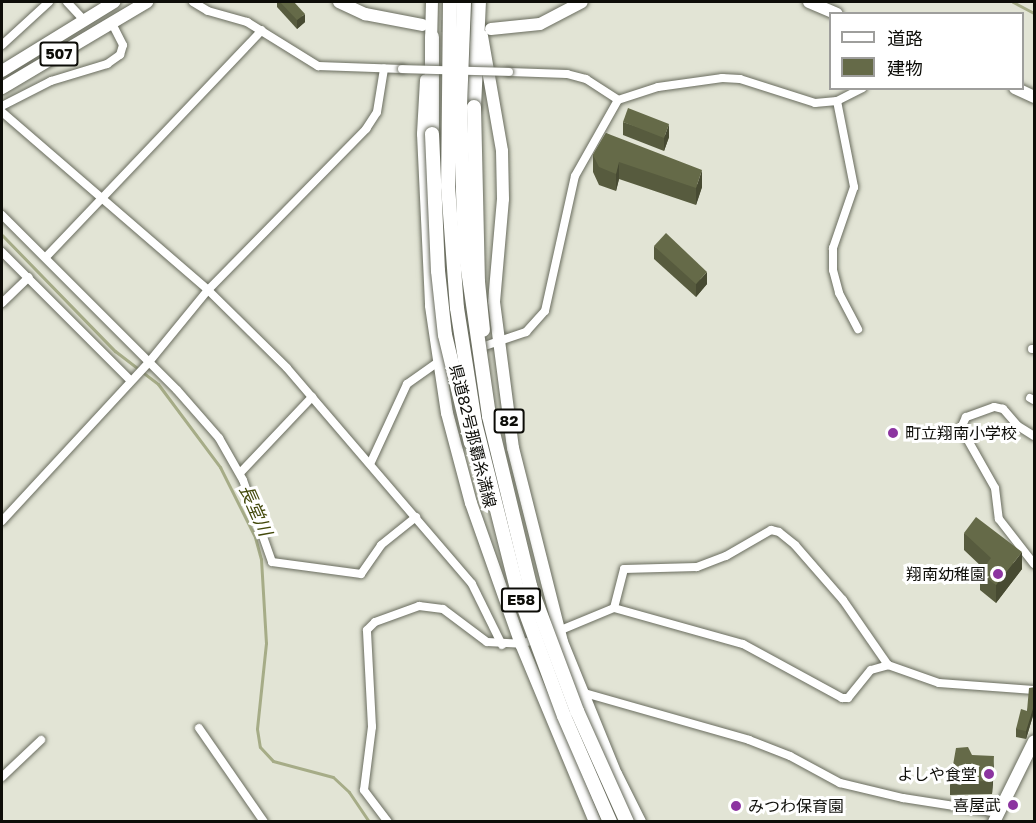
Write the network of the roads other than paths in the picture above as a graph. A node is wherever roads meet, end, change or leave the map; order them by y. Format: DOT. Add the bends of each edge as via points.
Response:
graph roads {
  1 [pos="49,2"];
  2 [pos="67,2"];
  3 [pos="114,2"];
  4 [pos="147,2"];
  5 [pos="193,2"];
  6 [pos="339,2"];
  7 [pos="432,2"];
  8 [pos="450,2"];
  9 [pos="464,2"];
  10 [pos="479,2"];
  11 [pos="582,2"];
  12 [pos="809,2"];
  13 [pos="832,12"];
  14 [pos="84,20"];
  15 [pos="112,23"];
  16 [pos="422,25"];
  17 [pos="490,29"];
  18 [pos="262,30"];
  19 [pos="432,37"];
  20 [pos="2,45"];
  21 [pos="384,69"];
  22 [pos="2,71"];
  23 [pos="3,87"];
  24 [pos="859,90"];
  25 [pos="1019,90"];
  26 [pos="1035,97"];
  27 [pos="618,100"];
  28 [pos="837,101"];
  29 [pos="2,106"];
  30 [pos="2,112"];
  31 [pos="102,199"];
  32 [pos="2,214"];
  33 [pos="2,252"];
  34 [pos="46,257"];
  35 [pos="28,277"];
  36 [pos="208,290"];
  37 [pos="2,303"];
  38 [pos="858,329"];
  39 [pos="497,343"];
  40 [pos="149,362"];
  41 [pos="437,362"];
  42 [pos="131,381"];
  43 [pos="312,398"];
  44 [pos="1035,436"];
  45 [pos="371,462"];
  46 [pos="240,473"];
  47 [pos="510,511"];
  48 [pos="416,517"];
  49 [pos="497,519"];
  50 [pos="2,521"];
  51 [pos="1035,564"];
  52 [pos="614,608"];
  53 [pos="559,631"];
  54 [pos="521,644"];
  55 [pos="502,645"];
  56 [pos="888,665"];
  57 [pos="1035,690"];
  58 [pos="581,692"];
  59 [pos="199,728"];
  60 [pos="41,740"];
  61 [pos="1033,747"];
  62 [pos="2,777"];
  63 [pos="997,817"];
  64 [pos="264,822"];
  65 [pos="388,822"];
  66 [pos="595,822"];
  67 [pos="610,822"];
  68 [pos="627,822"];
  69 [pos="640,822"];
  1 -- 20 [label="street"];
  2 -- 14 [label="street"];
  3 -- 14 [label="main road, 507"];
  4 -- 15 [label="main road, 507"];
  5 -- 18 [label="street"];
  6 -- 16 [label="main road" via="365,14"];
  7 -- 19 [label="main road, 県道82号那覇糸満線"];
  8 -- 49 [label="highway, E58, bridge" via="447,106 453,263 465,367"];
  9 -- 47 [label="highway, E58, bridge" via="460,105 465,249 480,365"];
  10 -- 39 [label="main road, 82" via="503,167 495,274"];
  10 -- 47 [label="highway, bridge" via="474,107 478,282"];
  11 -- 17 [label="main road" via="540,24"];
  12 -- 13 [label="main road"];
  14 -- 22 [label="main road, 507"];
  15 -- 23 [label="main road, 507"];
  15 -- 29 [label="street" via="123,45 120,55 107,64 51,81"];
  18 -- 21 [label="street" via="318,66"];
  18 -- 31 [label="street"];
  19 -- 41 [label="main road, 県道82号那覇糸満線" via="423,134 430,306"];
  19 -- 49 [label="highway, bridge" via="438,271 446,334 469,437"];
  21 -- 27 [label="street, bridge" via="567,74 586,79"];
  21 -- 36 [label="street" via="383,92 366,129"];
  24 -- 28 [label="street"];
  25 -- 26 [label="main road"];
  27 -- 28 [label="street" via="658,87 732,78 797,99"];
  27 -- 39 [label="street" via="574,176 545,311 526,332"];
  28 -- 38 [label="street" via="854,187 833,248 833,270 839,293"];
  30 -- 31 [label="street"];
  31 -- 34 [label="street"];
  31 -- 36 [label="street"];
  32 -- 34 [label="street"];
  33 -- 35 [label="street"];
  34 -- 40 [label="street"];
  35 -- 37 [label="street"];
  35 -- 42 [label="street"];
  36 -- 40 [label="street"];
  36 -- 43 [label="street"];
  39 -- 41 [label="street"];
  39 -- 53 [label="main road, 82" via="513,447"];
  40 -- 42 [label="street"];
  40 -- 46 [label="street" via="219,438"];
  41 -- 45 [label="street" via="407,384"];
  41 -- 54 [label="main road, 県道82号那覇糸満線" via="471,503"];
  42 -- 50 [label="street"];
  43 -- 45 [label="street"];
  43 -- 46 [label="street"];
  44 -- 51 [label="street" via="1018,426 1003,409 994,407 966,417 961,428 995,488 999,519"];
  45 -- 48 [label="street"];
  46 -- 48 [label="street" via="272,562 361,574 381,545"];
  47 -- 68 [label="highway, E58, bridge" via="553,652"];
  48 -- 55 [label="street" via="472,584"];
  49 -- 67 [label="highway, E58, bridge" via="540,657"];
  52 -- 53 [label="street"];
  52 -- 56 [label="street" via="743,644 842,698 855,692 870,670"];
  52 -- 56 [label="street" via="624,569 697,567 726,556 771,530 795,545 843,600"];
  53 -- 54 [label="street"];
  53 -- 58 [label="main road, 82"];
  54 -- 55 [label="street"];
  54 -- 66 [label="main road, 県道82号那覇糸満線"];
  55 -- 65 [label="street" via="487,642 443,609 420,606 375,622 367,630 372,727 364,790"];
  56 -- 57 [label="street" via="939,683"];
  58 -- 63 [label="street" via="749,740 862,789"];
  58 -- 69 [label="main road, 82"];
  59 -- 64 [label="street"];
  60 -- 62 [label="street"];
  61 -- 63 [label="main road"];
}
